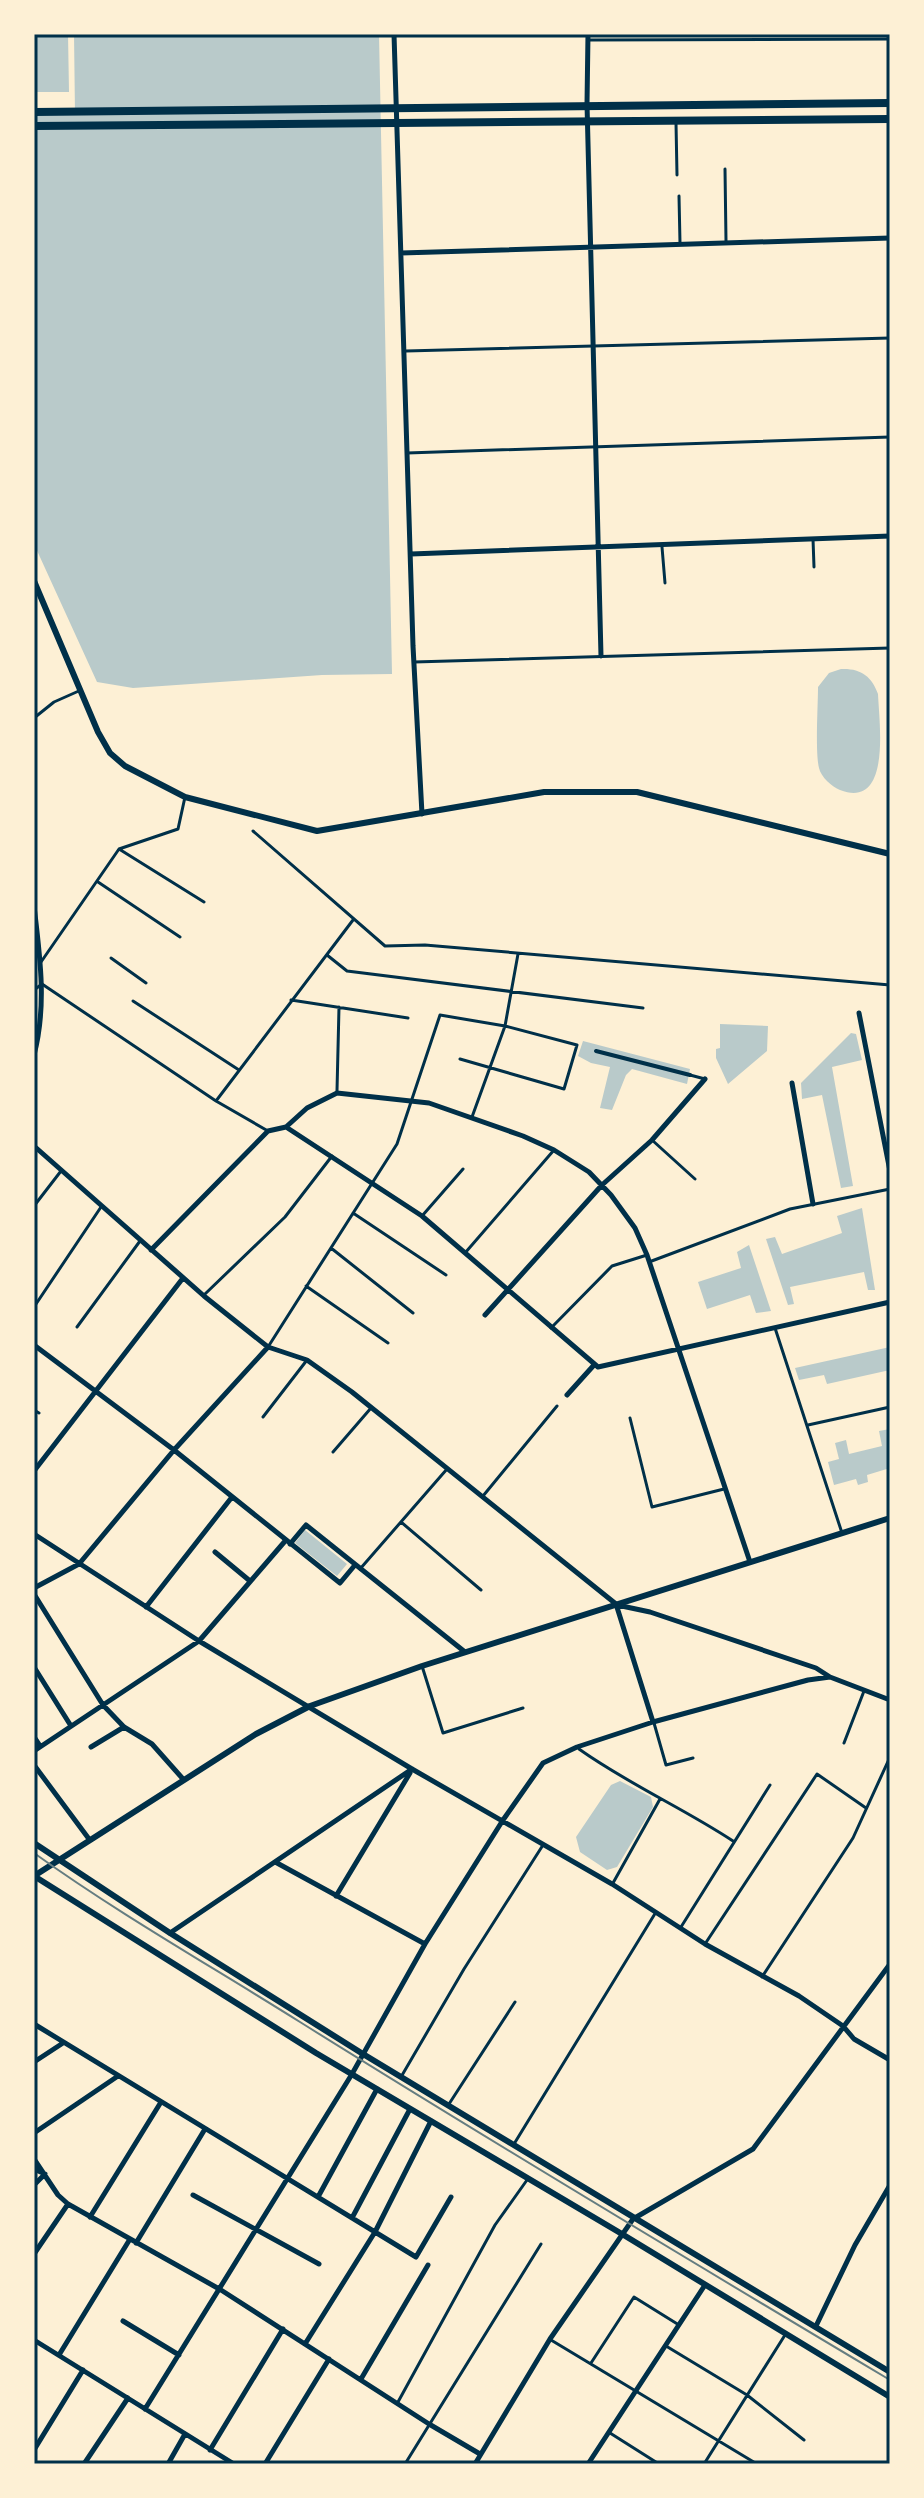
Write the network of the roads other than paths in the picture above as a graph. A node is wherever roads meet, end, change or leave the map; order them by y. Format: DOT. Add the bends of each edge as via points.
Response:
graph roads {
  1 [pos="394,34"];
  2 [pos="588,37"];
  3 [pos="890,39"];
  4 [pos="890,103"];
  5 [pos="587,104"];
  6 [pos="397,109"];
  7 [pos="34,112"];
  8 [pos="890,119"];
  9 [pos="588,120"];
  10 [pos="676,121"];
  11 [pos="398,123"];
  12 [pos="34,126"];
  13 [pos="725,169"];
  14 [pos="677,175"];
  15 [pos="679,196"];
  16 [pos="890,238"];
  17 [pos="726,245"];
  18 [pos="680,246"];
  19 [pos="590,249"];
  20 [pos="401,253"];
  21 [pos="890,338"];
  22 [pos="593,346"];
  23 [pos="404,351"];
  24 [pos="890,437"];
  25 [pos="596,447"];
  26 [pos="407,453"];
  27 [pos="890,536"];
  28 [pos="813,539"];
  29 [pos="662,545"];
  30 [pos="599,547"];
  31 [pos="411,554"];
  32 [pos="814,567"];
  33 [pos="34,581"];
  34 [pos="665,583"];
  35 [pos="890,648"];
  36 [pos="601,656"];
  37 [pos="414,662"];
  38 [pos="81,690"];
  39 [pos="34,718"];
  40 [pos="185,797"];
  41 [pos="422,814"];
  42 [pos="253,831"];
  43 [pos="119,849"];
  44 [pos="890,854"];
  45 [pos="98,882"];
  46 [pos="204,902"];
  47 [pos="34,906"];
  48 [pos="354,919"];
  49 [pos="180,937"];
  50 [pos="518,954"];
  51 [pos="327,955"];
  52 [pos="111,958"];
  53 [pos="41,962"];
  54 [pos="146,983"];
  55 [pos="42,984"];
  56 [pos="890,985"];
  57 [pos="34,990"];
  58 [pos="513,992"];
  59 [pos="291,1000"];
  60 [pos="133,1001"];
  61 [pos="339,1007"];
  62 [pos="643,1008"];
  63 [pos="859,1013"];
  64 [pos="408,1018"];
  65 [pos="505,1026"];
  66 [pos="596,1051"];
  67 [pos="34,1055"];
  68 [pos="460,1059"];
  69 [pos="491,1067"];
  70 [pos="239,1070"];
  71 [pos="690,1075"];
  72 [pos="705,1079"];
  73 [pos="792,1083"];
  74 [pos="337,1093"];
  75 [pos="216,1101"];
  76 [pos="409,1101"];
  77 [pos="472,1117"];
  78 [pos="286,1127"];
  79 [pos="268,1131"];
  80 [pos="652,1140"];
  81 [pos="34,1146"];
  82 [pos="554,1150"];
  83 [pos="332,1156"];
  84 [pos="463,1169"];
  85 [pos="61,1171"];
  86 [pos="890,1171"];
  87 [pos="695,1179"];
  88 [pos="372,1182"];
  89 [pos="602,1185"];
  90 [pos="890,1189"];
  91 [pos="813,1204"];
  92 [pos="34,1206"];
  93 [pos="101,1207"];
  94 [pos="353,1213"];
  95 [pos="422,1216"];
  96 [pos="140,1241"];
  97 [pos="331,1248"];
  98 [pos="151,1250"];
  99 [pos="465,1253"];
  100 [pos="648,1259"];
  101 [pos="446,1275"];
  102 [pos="183,1278"];
  103 [pos="306,1286"];
  104 [pos="509,1290"];
  105 [pos="204,1296"];
  106 [pos="890,1302"];
  107 [pos="34,1307"];
  108 [pos="413,1313"];
  109 [pos="485,1315"];
  110 [pos="774,1326"];
  111 [pos="77,1327"];
  112 [pos="551,1328"];
  113 [pos="388,1343"];
  114 [pos="34,1345"];
  115 [pos="268,1347"];
  116 [pos="679,1347"];
  117 [pos="307,1360"];
  118 [pos="594,1365"];
  119 [pos="94,1392"];
  120 [pos="567,1395"];
  121 [pos="557,1406"];
  122 [pos="890,1407"];
  123 [pos="371,1408"];
  124 [pos="34,1410"];
  125 [pos="39,1413"];
  126 [pos="263,1417"];
  127 [pos="630,1418"];
  128 [pos="807,1426"];
  129 [pos="174,1450"];
  130 [pos="333,1452"];
  131 [pos="447,1469"];
  132 [pos="34,1471"];
  133 [pos="724,1489"];
  134 [pos="483,1496"];
  135 [pos="232,1497"];
  136 [pos="890,1518"];
  137 [pos="401,1522"];
  138 [pos="842,1533"];
  139 [pos="34,1534"];
  140 [pos="288,1542"];
  141 [pos="215,1552"];
  142 [pos="750,1562"];
  143 [pos="79,1564"];
  144 [pos="358,1567"];
  145 [pos="250,1581"];
  146 [pos="481,1590"];
  147 [pos="34,1591"];
  148 [pos="616,1604"];
  149 [pos="146,1607"];
  150 [pos="199,1641"];
  151 [pos="465,1652"];
  152 [pos="422,1666"];
  153 [pos="34,1667"];
  154 [pos="830,1677"];
  155 [pos="864,1691"];
  156 [pos="890,1700"];
  157 [pos="103,1705"];
  158 [pos="310,1706"];
  159 [pos="523,1708"];
  160 [pos="653,1722"];
  161 [pos="71,1726"];
  162 [pos="124,1727"];
  163 [pos="34,1737"];
  164 [pos="844,1743"];
  165 [pos="40,1746"];
  166 [pos="91,1747"];
  167 [pos="577,1747"];
  168 [pos="34,1751"];
  169 [pos="890,1757"];
  170 [pos="693,1758"];
  171 [pos="34,1765"];
  172 [pos="412,1769"];
  173 [pos="183,1779"];
  174 [pos="770,1785"];
  175 [pos="660,1799"];
  176 [pos="866,1808"];
  177 [pos="503,1820"];
  178 [pos="89,1839"];
  179 [pos="733,1841"];
  180 [pos="34,1843"];
  181 [pos="543,1844"];
  182 [pos="57,1860"];
  183 [pos="277,1863"];
  184 [pos="34,1876"];
  185 [pos="612,1884"];
  186 [pos="336,1896"];
  187 [pos="656,1912"];
  188 [pos="681,1928"];
  189 [pos="170,1933"];
  190 [pos="425,1944"];
  191 [pos="705,1944"];
  192 [pos="890,1964"];
  193 [pos="762,1977"];
  194 [pos="515,2002"];
  195 [pos="34,2024"];
  196 [pos="843,2026"];
  197 [pos="63,2043"];
  198 [pos="363,2054"];
  199 [pos="890,2060"];
  200 [pos="34,2062"];
  201 [pos="352,2074"];
  202 [pos="118,2076"];
  203 [pos="401,2077"];
  204 [pos="377,2089"];
  205 [pos="161,2102"];
  206 [pos="449,2104"];
  207 [pos="410,2109"];
  208 [pos="431,2121"];
  209 [pos="205,2129"];
  210 [pos="34,2133"];
  211 [pos="514,2144"];
  212 [pos="34,2159"];
  213 [pos="34,2169"];
  214 [pos="45,2174"];
  215 [pos="286,2179"];
  216 [pos="527,2180"];
  217 [pos="34,2185"];
  218 [pos="890,2185"];
  219 [pos="193,2195"];
  220 [pos="318,2197"];
  221 [pos="451,2197"];
  222 [pos="68,2204"];
  223 [pos="90,2217"];
  224 [pos="352,2218"];
  225 [pos="633,2219"];
  226 [pos="257,2229"];
  227 [pos="375,2232"];
  228 [pos="622,2234"];
  229 [pos="133,2241"];
  230 [pos="541,2244"];
  231 [pos="34,2254"];
  232 [pos="319,2264"];
  233 [pos="428,2265"];
  234 [pos="705,2285"];
  235 [pos="221,2290"];
  236 [pos="123,2321"];
  237 [pos="679,2326"];
  238 [pos="816,2326"];
  239 [pos="283,2329"];
  240 [pos="785,2335"];
  241 [pos="550,2339"];
  242 [pos="34,2340"];
  243 [pos="305,2344"];
  244 [pos="666,2346"];
  245 [pos="59,2355"];
  246 [pos="179,2355"];
  247 [pos="329,2358"];
  248 [pos="591,2363"];
  249 [pos="83,2370"];
  250 [pos="890,2372"];
  251 [pos="361,2379"];
  252 [pos="636,2390"];
  253 [pos="747,2395"];
  254 [pos="890,2397"];
  255 [pos="128,2398"];
  256 [pos="398,2402"];
  257 [pos="145,2409"];
  258 [pos="429,2424"];
  259 [pos="610,2433"];
  260 [pos="185,2434"];
  261 [pos="804,2440"];
  262 [pos="717,2442"];
  263 [pos="34,2450"];
  264 [pos="210,2450"];
  265 [pos="480,2454"];
  266 [pos="84,2464"];
  267 [pos="168,2464"];
  268 [pos="234,2464"];
  269 [pos="265,2464"];
  270 [pos="405,2464"];
  271 [pos="475,2464"];
  272 [pos="588,2464"];
  273 [pos="659,2464"];
  274 [pos="704,2464"];
  275 [pos="757,2464"];
  1 -- 6 [label="street"];
  2 -- 3 [label="lane"];
  2 -- 5 [label="street"];
  4 -- 5 [label="main road"];
  5 -- 6 [label="main road"];
  5 -- 9 [label="street"];
  6 -- 7 [label="main road"];
  6 -- 11 [label="street"];
  8 -- 10 [label="main road"];
  9 -- 10 [label="main road"];
  9 -- 11 [label="main road"];
  9 -- 19 [label="street"];
  10 -- 14 [label="lane"];
  11 -- 12 [label="main road"];
  11 -- 20 [label="street"];
  13 -- 17 [label="lane"];
  15 -- 18 [label="lane"];
  16 -- 17 [label="street"];
  17 -- 18 [label="street"];
  18 -- 19 [label="street"];
  19 -- 20 [label="street"];
  19 -- 22 [label="street"];
  20 -- 23 [label="street"];
  21 -- 22 [label="lane"];
  22 -- 23 [label="lane"];
  22 -- 25 [label="street"];
  23 -- 26 [label="street"];
  24 -- 25 [label="lane"];
  25 -- 26 [label="lane"];
  25 -- 30 [label="street"];
  26 -- 31 [label="street"];
  27 -- 28 [label="street"];
  28 -- 29 [label="street"];
  28 -- 32 [label="lane"];
  29 -- 30 [label="street"];
  29 -- 34 [label="lane"];
  30 -- 31 [label="street"];
  30 -- 36 [label="street"];
  31 -- 37 [label="street"];
  33 -- 38 [label="street"];
  35 -- 36 [label="lane"];
  36 -- 37 [label="lane"];
  37 -- 41 [label="street"];
  38 -- 39 [label="lane"];
  38 -- 40 [label="street" via="110,753"];
  40 -- 41 [label="street" via="317,831"];
  40 -- 43 [label="lane" via="178,829"];
  41 -- 44 [label="street" via="544,792 637,792"];
  42 -- 48 [label="lane"];
  43 -- 45 [label="lane"];
  43 -- 46 [label="lane"];
  45 -- 49 [label="lane"];
  45 -- 53 [label="lane"];
  47 -- 53 [label="street"];
  48 -- 50 [label="lane" via="385,946"];
  48 -- 51 [label="lane"];
  50 -- 56 [label="lane"];
  50 -- 58 [label="lane"];
  51 -- 58 [label="lane" via="347,971"];
  51 -- 59 [label="lane"];
  52 -- 54 [label="lane"];
  53 -- 55 [label="street"];
  55 -- 57 [label="lane"];
  55 -- 67 [label="street"];
  55 -- 75 [label="lane"];
  58 -- 62 [label="lane"];
  58 -- 65 [label="lane"];
  59 -- 61 [label="lane"];
  59 -- 70 [label="lane"];
  60 -- 70 [label="lane"];
  61 -- 64 [label="lane"];
  61 -- 74 [label="lane"];
  63 -- 86 [label="street"];
  65 -- 69 [label="lane"];
  65 -- 69 [label="lane" via="577,1045 564,1089"];
  65 -- 76 [label="lane" via="440,1015"];
  66 -- 71 [label="street"];
  68 -- 69 [label="lane"];
  69 -- 77 [label="lane"];
  70 -- 75 [label="lane"];
  71 -- 72 [label="lane"];
  72 -- 80 [label="street"];
  73 -- 91 [label="street"];
  74 -- 76 [label="street"];
  74 -- 78 [label="street" via="307,1108"];
  75 -- 79 [label="lane"];
  76 -- 77 [label="street"];
  76 -- 88 [label="lane" via="397,1144"];
  77 -- 82 [label="street"];
  78 -- 79 [label="street"];
  78 -- 83 [label="street"];
  79 -- 98 [label="street"];
  80 -- 87 [label="lane"];
  80 -- 89 [label="street"];
  81 -- 85 [label="street"];
  82 -- 89 [label="street"];
  82 -- 99 [label="lane"];
  83 -- 88 [label="street"];
  83 -- 105 [label="lane" via="285,1217"];
  84 -- 95 [label="lane"];
  85 -- 92 [label="lane"];
  85 -- 93 [label="street"];
  88 -- 94 [label="lane"];
  88 -- 95 [label="street"];
  89 -- 100 [label="street" via="635,1228"];
  89 -- 104 [label="street"];
  90 -- 91 [label="lane"];
  91 -- 100 [label="lane"];
  93 -- 96 [label="street"];
  93 -- 107 [label="lane"];
  94 -- 97 [label="lane"];
  94 -- 101 [label="lane"];
  95 -- 99 [label="street"];
  96 -- 98 [label="street"];
  96 -- 111 [label="lane"];
  97 -- 103 [label="lane"];
  97 -- 108 [label="lane"];
  98 -- 102 [label="street"];
  99 -- 104 [label="street"];
  100 -- 112 [label="lane" via="612,1266"];
  100 -- 116 [label="street"];
  102 -- 105 [label="street"];
  102 -- 119 [label="street"];
  103 -- 113 [label="lane"];
  103 -- 115 [label="lane"];
  104 -- 109 [label="street"];
  104 -- 112 [label="street"];
  105 -- 115 [label="street"];
  106 -- 110 [label="street"];
  110 -- 116 [label="street"];
  110 -- 128 [label="lane"];
  112 -- 118 [label="street"];
  114 -- 119 [label="street"];
  115 -- 117 [label="street"];
  115 -- 129 [label="street"];
  116 -- 118 [label="street"];
  116 -- 133 [label="street"];
  117 -- 123 [label="street"];
  117 -- 126 [label="lane"];
  118 -- 120 [label="street"];
  119 -- 129 [label="street"];
  119 -- 132 [label="street"];
  121 -- 134 [label="lane"];
  122 -- 128 [label="lane"];
  123 -- 130 [label="lane"];
  123 -- 131 [label="street"];
  124 -- 125 [label="lane"];
  127 -- 133 [label="lane" via="652,1507"];
  128 -- 138 [label="lane"];
  129 -- 135 [label="street"];
  129 -- 143 [label="street"];
  131 -- 134 [label="street"];
  131 -- 137 [label="lane"];
  133 -- 142 [label="street"];
  134 -- 148 [label="street"];
  135 -- 140 [label="street"];
  135 -- 149 [label="street"];
  136 -- 138 [label="street"];
  137 -- 144 [label="lane"];
  137 -- 146 [label="lane"];
  138 -- 142 [label="street"];
  139 -- 143 [label="street"];
  140 -- 144 [label="street" via="340,1583"];
  140 -- 144 [label="street" via="306,1525"];
  140 -- 145 [label="street"];
  141 -- 145 [label="street"];
  142 -- 148 [label="street"];
  143 -- 147 [label="street"];
  143 -- 149 [label="street"];
  144 -- 151 [label="street"];
  145 -- 150 [label="street"];
  147 -- 157 [label="street"];
  148 -- 151 [label="street"];
  148 -- 154 [label="street"];
  148 -- 160 [label="street"];
  149 -- 150 [label="street"];
  150 -- 157 [label="street"];
  150 -- 158 [label="street"];
  151 -- 152 [label="street"];
  152 -- 158 [label="street"];
  152 -- 159 [label="lane" via="443,1733"];
  153 -- 161 [label="street"];
  154 -- 155 [label="street"];
  154 -- 160 [label="street"];
  155 -- 156 [label="street"];
  155 -- 164 [label="lane"];
  157 -- 161 [label="street"];
  157 -- 162 [label="street"];
  158 -- 172 [label="street"];
  158 -- 173 [label="street"];
  160 -- 167 [label="street"];
  160 -- 170 [label="lane" via="666,1765"];
  161 -- 165 [label="street"];
  162 -- 166 [label="street"];
  162 -- 173 [label="street" via="152,1744"];
  163 -- 165 [label="street"];
  165 -- 168 [label="street"];
  167 -- 175 [label="lane"];
  167 -- 177 [label="street" via="543,1763"];
  169 -- 176 [label="lane"];
  171 -- 178 [label="street"];
  172 -- 177 [label="street"];
  172 -- 183 [label="street"];
  172 -- 186 [label="street"];
  173 -- 178 [label="street"];
  174 -- 179 [label="lane"];
  175 -- 179 [label="lane"];
  175 -- 185 [label="lane"];
  176 -- 191 [label="lane" via="817,1774"];
  176 -- 193 [label="lane" via="853,1838"];
  177 -- 181 [label="street"];
  177 -- 190 [label="street"];
  178 -- 182 [label="street"];
  179 -- 188 [label="lane"];
  180 -- 182 [label="street"];
  181 -- 185 [label="street"];
  181 -- 203 [label="lane"];
  182 -- 184 [label="street"];
  182 -- 189 [label="street"];
  183 -- 186 [label="street"];
  183 -- 189 [label="street"];
  184 -- 201 [label="street"];
  185 -- 187 [label="street"];
  186 -- 190 [label="street"];
  187 -- 188 [label="street"];
  187 -- 211 [label="lane"];
  188 -- 191 [label="street"];
  189 -- 198 [label="street"];
  190 -- 198 [label="street"];
  191 -- 193 [label="street"];
  192 -- 196 [label="street"];
  193 -- 196 [label="street"];
  194 -- 206 [label="lane"];
  195 -- 197 [label="street"];
  196 -- 199 [label="street" via="854,2039"];
  196 -- 225 [label="street" via="753,2149"];
  197 -- 200 [label="street"];
  197 -- 202 [label="street"];
  198 -- 201 [label="street"];
  198 -- 203 [label="street"];
  201 -- 204 [label="street"];
  201 -- 215 [label="street"];
  202 -- 205 [label="street"];
  202 -- 210 [label="street"];
  203 -- 206 [label="street"];
  204 -- 207 [label="street"];
  204 -- 220 [label="street"];
  205 -- 209 [label="street"];
  205 -- 223 [label="street"];
  206 -- 211 [label="street"];
  207 -- 208 [label="street"];
  207 -- 224 [label="street"];
  208 -- 216 [label="street"];
  208 -- 227 [label="street"];
  209 -- 215 [label="street"];
  209 -- 229 [label="street"];
  211 -- 225 [label="street"];
  212 -- 214 [label="street"];
  213 -- 214 [label="street"];
  214 -- 217 [label="street"];
  214 -- 222 [label="street"];
  215 -- 220 [label="street"];
  215 -- 226 [label="street"];
  216 -- 228 [label="street"];
  216 -- 256 [label="lane" via="495,2225"];
  218 -- 238 [label="street"];
  219 -- 226 [label="street"];
  220 -- 224 [label="street"];
  221 -- 227 [label="street" via="416,2257"];
  222 -- 223 [label="street"];
  222 -- 231 [label="street"];
  223 -- 229 [label="street"];
  224 -- 227 [label="street"];
  225 -- 228 [label="street"];
  225 -- 238 [label="street"];
  226 -- 232 [label="street"];
  226 -- 235 [label="street"];
  227 -- 243 [label="street"];
  228 -- 234 [label="street"];
  228 -- 241 [label="street"];
  229 -- 235 [label="street"];
  229 -- 245 [label="street"];
  230 -- 258 [label="lane"];
  233 -- 251 [label="street"];
  234 -- 237 [label="street"];
  234 -- 240 [label="street"];
  235 -- 239 [label="street"];
  235 -- 246 [label="street"];
  236 -- 246 [label="street"];
  237 -- 244 [label="street"];
  237 -- 248 [label="lane" via="634,2297"];
  238 -- 250 [label="street"];
  239 -- 243 [label="street"];
  239 -- 264 [label="street"];
  240 -- 253 [label="lane"];
  240 -- 254 [label="street"];
  241 -- 248 [label="lane"];
  241 -- 265 [label="street"];
  242 -- 245 [label="street"];
  243 -- 247 [label="street"];
  244 -- 252 [label="street"];
  244 -- 253 [label="lane"];
  245 -- 249 [label="street"];
  246 -- 257 [label="street"];
  247 -- 251 [label="street"];
  247 -- 269 [label="street"];
  248 -- 252 [label="lane"];
  249 -- 255 [label="street"];
  249 -- 263 [label="street"];
  251 -- 256 [label="street"];
  252 -- 259 [label="street"];
  252 -- 262 [label="lane"];
  253 -- 261 [label="lane"];
  253 -- 262 [label="lane"];
  255 -- 257 [label="street"];
  255 -- 266 [label="street"];
  256 -- 258 [label="street"];
  257 -- 260 [label="street"];
  258 -- 265 [label="street"];
  258 -- 270 [label="lane"];
  259 -- 272 [label="street"];
  259 -- 273 [label="lane"];
  260 -- 264 [label="street"];
  260 -- 267 [label="street"];
  262 -- 274 [label="lane"];
  262 -- 275 [label="lane"];
  264 -- 268 [label="street"];
  265 -- 271 [label="street"];
}
